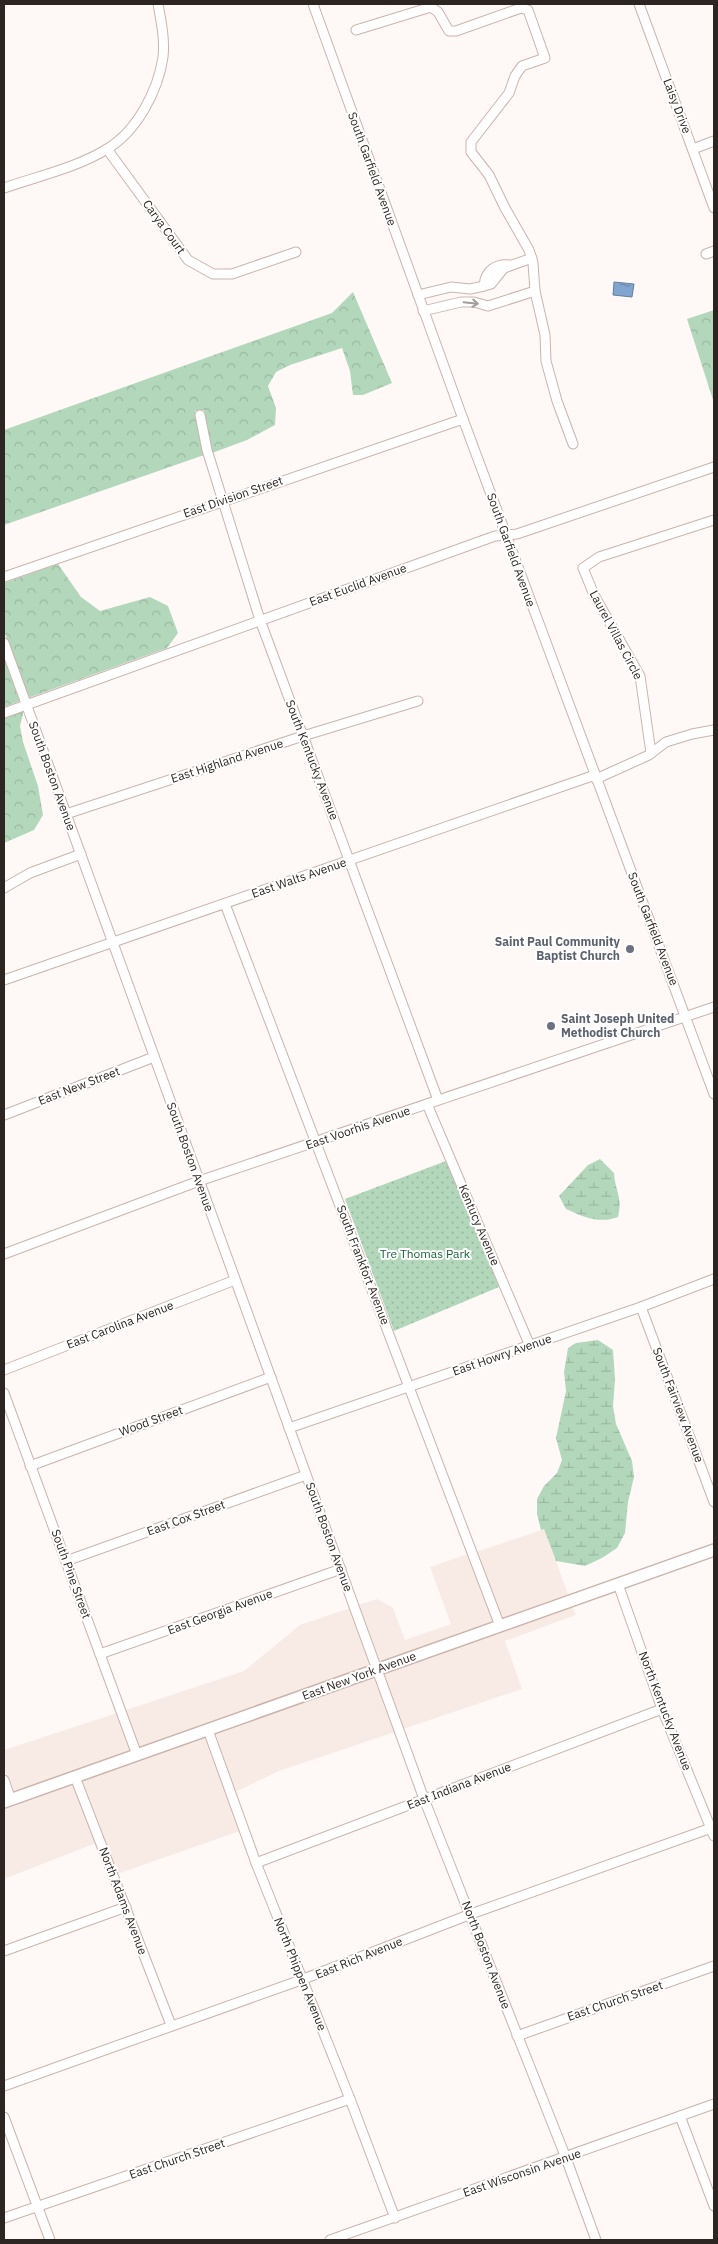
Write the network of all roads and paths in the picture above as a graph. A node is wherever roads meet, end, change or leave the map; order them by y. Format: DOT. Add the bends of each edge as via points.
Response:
graph roads {
  1 [pos="158,4"];
  2 [pos="312,4"];
  3 [pos="639,4"];
  4 [pos="356,30"];
  5 [pos="714,141"];
  6 [pos="107,149"];
  7 [pos="693,149"];
  8 [pos="4,188"];
  9 [pos="714,208"];
  10 [pos="296,252"];
  11 [pos="532,258"];
  12 [pos="535,290"];
  13 [pos="418,295"];
  14 [pos="424,310"];
  15 [pos="200,415"];
  16 [pos="463,419"];
  17 [pos="573,444"];
  18 [pos="714,467"];
  19 [pos="222,500"];
  20 [pos="714,520"];
  21 [pos="506,535"];
  22 [pos="4,577"];
  23 [pos="260,620"];
  24 [pos="4,643"];
  25 [pos="418,701"];
  26 [pos="26,704"];
  27 [pos="4,712"];
  28 [pos="714,730"];
  29 [pos="303,736"];
  30 [pos="651,753"];
  31 [pos="596,777"];
  32 [pos="66,814"];
  33 [pos="81,854"];
  34 [pos="350,860"];
  35 [pos="4,888"];
  36 [pos="225,904"];
  37 [pos="112,942"];
  38 [pos="4,980"];
  39 [pos="714,1007"];
  40 [pos="686,1017"];
  41 [pos="154,1058"];
  42 [pos="714,1094"];
  43 [pos="438,1100"];
  44 [pos="427,1104"];
  45 [pos="4,1115"];
  46 [pos="316,1142"];
  47 [pos="200,1181"];
  48 [pos="4,1254"];
  49 [pos="714,1279"];
  50 [pos="235,1280"];
  51 [pos="642,1307"];
  52 [pos="530,1346"];
  53 [pos="4,1370"];
  54 [pos="271,1377"];
  55 [pos="409,1387"];
  56 [pos="4,1394"];
  57 [pos="289,1428"];
  58 [pos="30,1466"];
  59 [pos="306,1475"];
  60 [pos="714,1502"];
  61 [pos="714,1550"];
  62 [pos="66,1561"];
  63 [pos="341,1569"];
  64 [pos="618,1584"];
  65 [pos="500,1626"];
  66 [pos="100,1654"];
  67 [pos="377,1670"];
  68 [pos="662,1709"];
  69 [pos="208,1730"];
  70 [pos="138,1755"];
  71 [pos="75,1777"];
  72 [pos="4,1780"];
  73 [pos="424,1799"];
  74 [pos="7,1801"];
  75 [pos="713,1830"];
  76 [pos="256,1863"];
  77 [pos="126,1907"];
  78 [pos="471,1914"];
  79 [pos="4,1952"];
  80 [pos="714,1966"];
  81 [pos="301,1980"];
  82 [pos="171,2025"];
  83 [pos="517,2036"];
  84 [pos="4,2086"];
  85 [pos="350,2099"];
  86 [pos="714,2104"];
  87 [pos="680,2116"];
  88 [pos="4,2117"];
  89 [pos="566,2158"];
  90 [pos="714,2206"];
  91 [pos="37,2207"];
  92 [pos="4,2218"];
  93 [pos="395,2218"];
  94 [pos="50,2240"];
  95 [pos="330,2240"];
  96 [pos="596,2240"];
  1 -- 6 [label="street" via="163,56 152,93 128,133"];
  2 -- 13 [label="street, South Garfield Avenue"];
  3 -- 7 [label="street, Laisy Drive"];
  4 -- 11 [label="street" via="431,7 438,12 449,31 521,8 528,10 545,58 522,66 508,93 471,142 471,152 489,175"];
  5 -- 7 [label="street"];
  6 -- 8 [label="street"];
  6 -- 10 [label="street, Carya Court" via="188,260 213,274 232,274"];
  7 -- 9 [label="street, Laisy Drive"];
  11 -- 12 [label="street"];
  11 -- 13 [label="street" via="504,268 491,284 470,289 451,287"];
  14 -- 12 [label="street, one-way" via="461,302 488,306"];
  12 -- 17 [label="street" via="545,335 546,361"];
  13 -- 14 [label="street, South Garfield Avenue"];
  14 -- 16 [label="street, South Garfield Avenue"];
  15 -- 19 [label="street, South Kentucky Avenue"];
  16 -- 19 [label="street, East Division Street"];
  16 -- 21 [label="street, South Garfield Avenue"];
  18 -- 21 [label="street, East Euclid Avenue"];
  19 -- 22 [label="street, East Division Street"];
  19 -- 23 [label="street, South Kentucky Avenue"];
  20 -- 30 [label="street, Laurel Villas Circle" via="599,557 583,568 594,595 640,676"];
  21 -- 23 [label="street, East Euclid Avenue" via="495,536"];
  21 -- 31 [label="street, South Garfield Avenue"];
  23 -- 26 [label="street, East Euclid Avenue"];
  23 -- 29 [label="street, South Kentucky Avenue"];
  24 -- 26 [label="street, South Boston Avenue"];
  25 -- 29 [label="street, East Highland Avenue"];
  26 -- 27 [label="street, East Euclid Avenue"];
  26 -- 32 [label="street, South Boston Avenue"];
  28 -- 30 [label="street" via="666,742"];
  29 -- 32 [label="street, East Highland Avenue"];
  29 -- 34 [label="street, South Kentucky Avenue"];
  30 -- 31 [label="street"];
  31 -- 34 [label="street, East Walts Avenue"];
  31 -- 40 [label="street, South Garfield Avenue"];
  32 -- 33 [label="street, South Boston Avenue"];
  33 -- 35 [label="street" via="30,873"];
  33 -- 37 [label="street, South Boston Avenue"];
  34 -- 36 [label="street, East Walts Avenue"];
  34 -- 43 [label="street, South Kentucky Avenue"];
  36 -- 37 [label="street, East Walts Avenue"];
  36 -- 46 [label="street, South Frankfort Avenue"];
  37 -- 38 [label="street, East Walts Avenue"];
  37 -- 41 [label="street, South Boston Avenue"];
  39 -- 40 [label="street, East Voorhis Avenue"];
  40 -- 42 [label="street, South Garfield Avenue"];
  40 -- 43 [label="street, East Voorhis Avenue"];
  41 -- 45 [label="street, East New Street"];
  41 -- 47 [label="street, South Boston Avenue"];
  43 -- 44 [label="street, East Voorhis Avenue"];
  44 -- 46 [label="street, East Voorhis Avenue"];
  44 -- 52 [label="street, Kentucy Avenue"];
  46 -- 47 [label="street, East Voorhis Avenue"];
  46 -- 55 [label="street, South Frankfort Avenue"];
  47 -- 48 [label="street, East Voorhis Avenue"];
  47 -- 50 [label="street, South Boston Avenue"];
  49 -- 51 [label="street, East Howry Avenue"];
  50 -- 53 [label="street, East Carolina Avenue"];
  50 -- 54 [label="street, South Boston Avenue"];
  51 -- 52 [label="street, East Howry Avenue"];
  51 -- 60 [label="street, South Fairview Avenue"];
  52 -- 55 [label="street, East Howry Avenue"];
  54 -- 57 [label="street, South Boston Avenue"];
  54 -- 58 [label="street, Wood Street"];
  55 -- 57 [label="street, East Howry Avenue"];
  55 -- 65 [label="street, South Frankfort Avenue"];
  56 -- 58 [label="street, South Pine Street"];
  57 -- 59 [label="street, South Boston Avenue"];
  58 -- 62 [label="street, South Pine Street"];
  59 -- 62 [label="street, East Cox Street"];
  59 -- 63 [label="street, South Boston Avenue"];
  61 -- 64 [label="main road, East New York Avenue"];
  62 -- 66 [label="street, South Pine Street"];
  63 -- 66 [label="street, East Georgia Avenue"];
  63 -- 67 [label="street, South Boston Avenue"];
  64 -- 65 [label="main road, East New York Avenue"];
  64 -- 68 [label="street, North Kentucky Avenue"];
  65 -- 67 [label="main road, East New York Avenue"];
  66 -- 70 [label="street, South Pine Street"];
  67 -- 69 [label="main road, East New York Avenue"];
  67 -- 73 [label="street, North Boston Avenue"];
  68 -- 73 [label="street, East Indiana Avenue"];
  68 -- 75 [label="street, North Kentucky Avenue"];
  69 -- 70 [label="main road, East New York Avenue"];
  69 -- 76 [label="street, North Phippen Avenue"];
  70 -- 71 [label="main road, East New York Avenue"];
  71 -- 74 [label="main road, East New York Avenue"];
  71 -- 77 [label="street, North Adams Avenue"];
  72 -- 74 [label="street"];
  73 -- 76 [label="street, East Indiana Avenue"];
  73 -- 78 [label="street, North Boston Avenue"];
  75 -- 78 [label="street, East Rich Avenue"];
  76 -- 81 [label="street, North Phippen Avenue"];
  77 -- 79 [label="street"];
  77 -- 82 [label="street, North Adams Avenue"];
  78 -- 81 [label="street, East Rich Avenue"];
  78 -- 83 [label="street, North Boston Avenue"];
  80 -- 83 [label="street, East Church Street"];
  81 -- 82 [label="street, East Rich Avenue"];
  81 -- 85 [label="street, North Phippen Avenue"];
  82 -- 84 [label="street, East Rich Avenue"];
  83 -- 89 [label="street, North Boston Avenue"];
  85 -- 91 [label="street, East Church Street"];
  85 -- 93 [label="street, North Phippen Avenue"];
  86 -- 87 [label="street, East Wisconsin Avenue"];
  87 -- 89 [label="street, East Wisconsin Avenue"];
  87 -- 90 [label="street"];
  88 -- 91 [label="street"];
  89 -- 93 [label="street, East Wisconsin Avenue"];
  89 -- 96 [label="street, North Boston Avenue"];
  91 -- 92 [label="street, East Church Street"];
  91 -- 94 [label="street"];
  93 -- 95 [label="street, East Wisconsin Avenue"];
}
